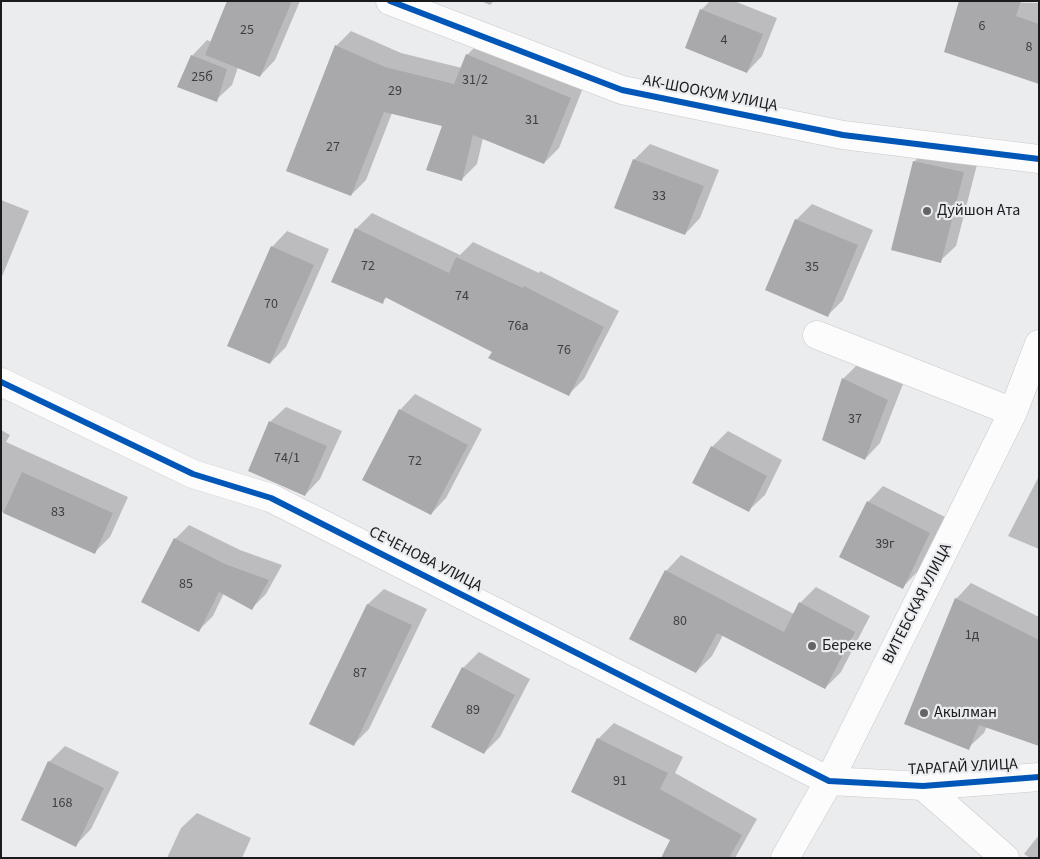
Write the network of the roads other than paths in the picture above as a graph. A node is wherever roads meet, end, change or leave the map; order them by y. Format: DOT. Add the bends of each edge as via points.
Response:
graph roads {
  1 [pos="391,1"];
  2 [pos="1039,158"];
  3 [pos="817,336"];
  4 [pos="1039,344"];
  5 [pos="1,382"];
  6 [pos="1013,412"];
  7 [pos="1039,777"];
  8 [pos="829,781"];
  9 [pos="923,786"];
  10 [pos="785,858"];
  11 [pos="1005,858"];
  1 -- 2 [label="street, АК-ШООКУМ УЛИЦА" via="622,90 843,134"];
  3 -- 6 [label="street"];
  4 -- 6 [label="street, ВИТЕБСКАЯ УЛИЦА"];
  5 -- 8 [label="street, СЕЧЕНОВА УЛИЦА" via="193,474 271,498"];
  6 -- 8 [label="street, ВИТЕБСКАЯ УЛИЦА"];
  7 -- 9 [label="street, ТАРАГАЙ УЛИЦА"];
  8 -- 9 [label="street, ТАРАГАЙ УЛИЦА"];
  8 -- 10 [label="street, ВИТЕБСКАЯ УЛИЦА"];
  9 -- 11 [label="street"];
}
